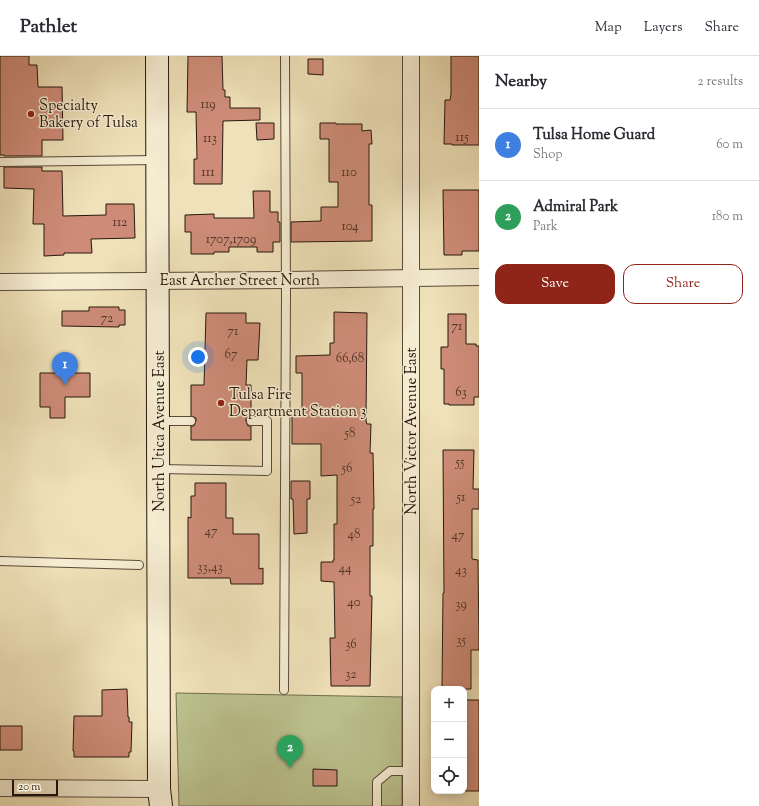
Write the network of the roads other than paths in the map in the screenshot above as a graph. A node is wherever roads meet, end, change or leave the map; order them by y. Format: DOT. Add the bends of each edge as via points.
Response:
graph roads {
  1 [pos="157,56"];
  2 [pos="285,56"];
  3 [pos="411,56"];
  4 [pos="158,160"];
  5 [pos="0,162"];
  6 [pos="479,277"];
  7 [pos="411,278"];
  8 [pos="158,280"];
  9 [pos="286,280"];
  10 [pos="0,282"];
  11 [pos="159,421"];
  12 [pos="191,421"];
  13 [pos="251,421"];
  14 [pos="159,469"];
  15 [pos="0,561"];
  16 [pos="139,565"];
  17 [pos="284,690"];
  18 [pos="411,771"];
  19 [pos="0,788"];
  20 [pos="160,798"];
  21 [pos="377,806"];
  22 [pos="411,806"];
  1 -- 4 [label="main road, North Utica Avenue East"];
  2 -- 9 [label="lane"];
  3 -- 7 [label="street, North Victor Avenue East"];
  4 -- 5 [label="lane"];
  4 -- 8 [label="main road, North Utica Avenue East"];
  6 -- 7 [label="street, East Archer Street North"];
  7 -- 9 [label="street, East Archer Street North"];
  7 -- 18 [label="street, North Victor Avenue East"];
  8 -- 9 [label="street, East Archer Street North"];
  8 -- 10 [label="street, East Archer Street North"];
  8 -- 11 [label="main road, North Utica Avenue East"];
  9 -- 17 [label="lane"];
  11 -- 12 [label="lane"];
  11 -- 14 [label="main road, North Utica Avenue East"];
  13 -- 14 [label="lane" via="267,421 267,471"];
  14 -- 20 [label="main road, North Utica Avenue East"];
  15 -- 16 [label="lane"];
  18 -- 21 [label="lane" via="390,771 377,782"];
  18 -- 22 [label="street, North Victor Avenue East"];
  19 -- 20 [label="street"];
}
